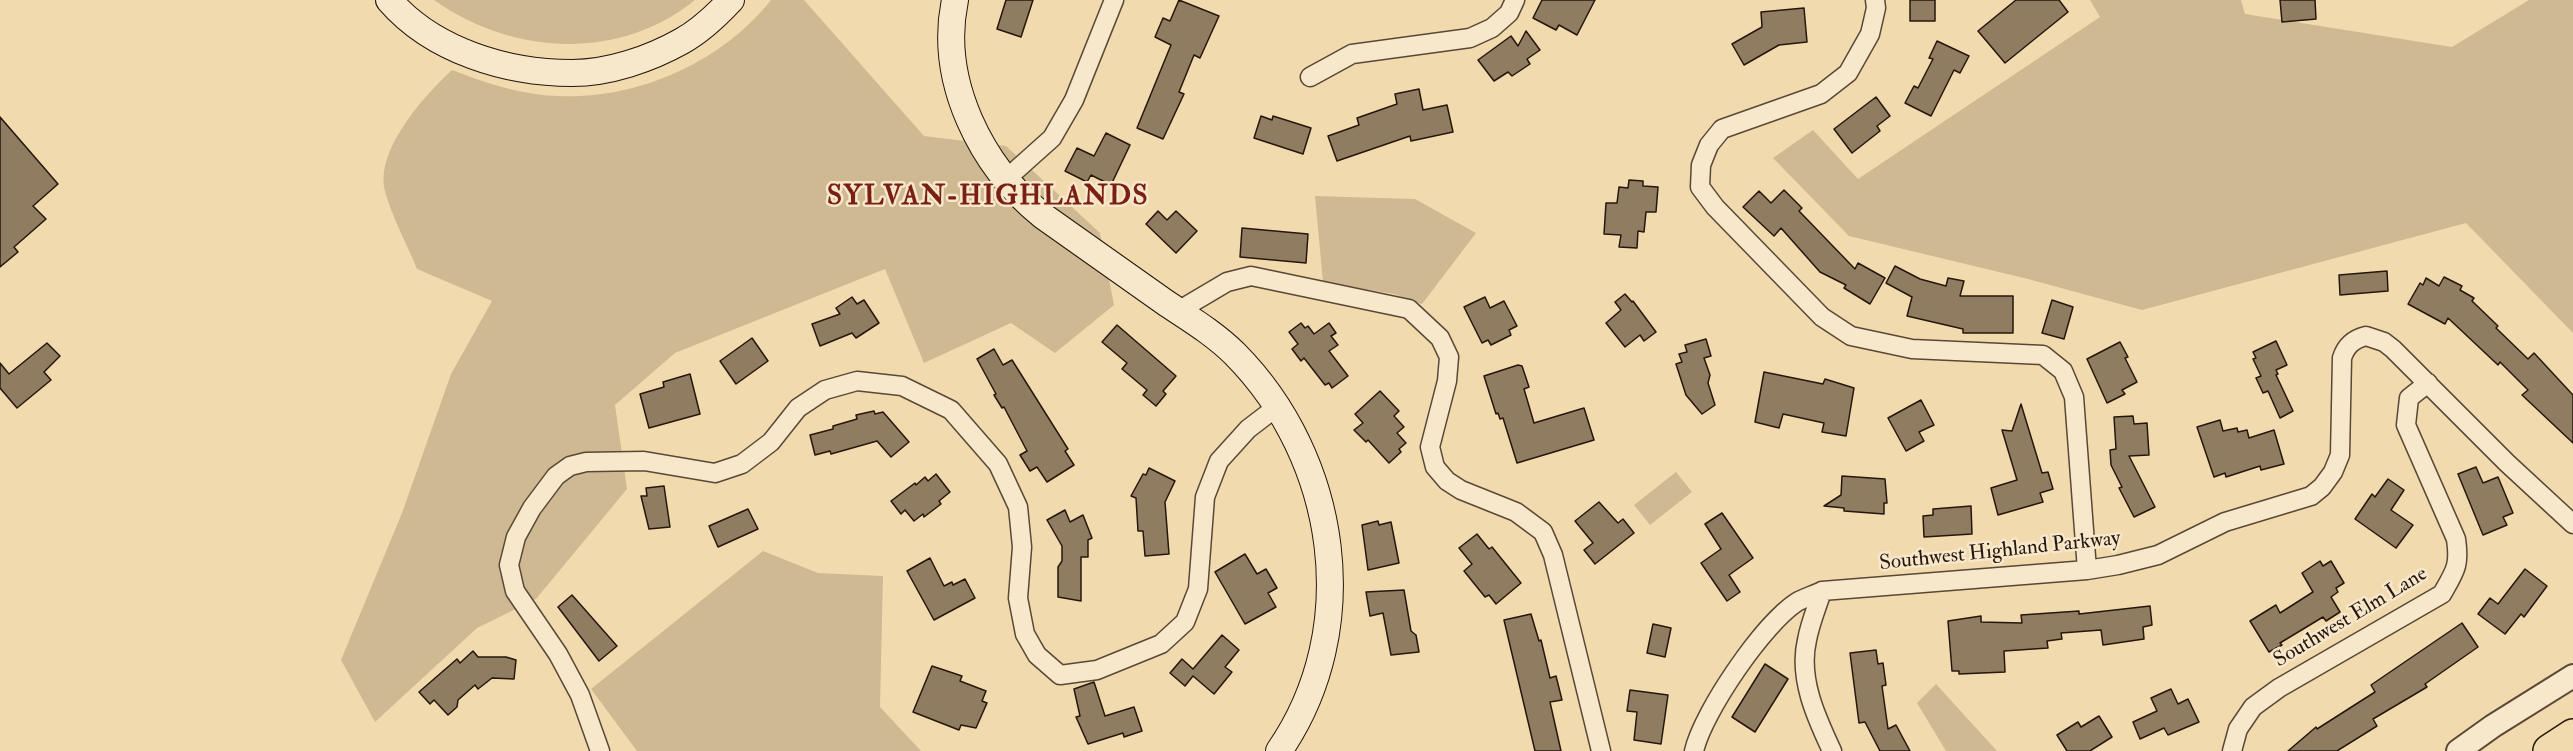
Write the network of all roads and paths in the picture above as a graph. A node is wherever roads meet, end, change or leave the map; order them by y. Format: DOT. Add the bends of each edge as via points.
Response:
graph roads {
  1 [pos="390,0"];
  2 [pos="731,0"];
  3 [pos="955,0"];
  4 [pos="1114,0"];
  5 [pos="1515,0"];
  6 [pos="1875,0"];
  7 [pos="1310,77"];
  8 [pos="1005,180"];
  9 [pos="1178,311"];
  10 [pos="2428,383"];
  11 [pos="1278,406"];
  12 [pos="2573,524"];
  13 [pos="2087,570"];
  14 [pos="1822,591"];
  15 [pos="2573,676"];
  16 [pos="2573,736"];
  17 [pos="600,751"];
  18 [pos="1279,751"];
  19 [pos="1601,751"];
  20 [pos="1694,751"];
  21 [pos="1832,751"];
  22 [pos="2232,751"];
  23 [pos="2458,751"];
  24 [pos="2550,751"];
  1 -- 2 [label="main road" via="454,48 514,68 573,73 606,69 664,50 698,30"];
  3 -- 8 [label="main road" via="950,44 956,78 977,136"];
  4 -- 8 [label="street" via="1074,100 1052,138"];
  5 -- 7 [label="street" via="1509,13 1492,28 1470,38 1352,54"];
  6 -- 13 [label="street" via="1870,34 1848,73 1821,94 1722,129 1709,145 1701,165 1700,187 1822,317 1851,336 1912,349 2043,355 2063,371 2074,397"];
  8 -- 9 [label="main road" via="1043,216"];
  9 -- 11 [label="main road" via="1235,353"];
  9 -- 19 [label="street" via="1227,282 1251,276 1408,309 1440,338 1449,357 1430,447 1435,467 1454,486 1516,512 1543,532 1553,555"];
  10 -- 12 [label="street, Southwest Highland Parkway"];
  10 -- 13 [label="street, Southwest Highland Parkway" via="2384,342 2366,336 2358,338 2350,343 2342,358 2340,455 2334,472 2322,487 2295,503 2225,522 2158,555"];
  10 -- 22 [label="street, Southwest Elm Lane" via="2409,398 2406,425 2456,539 2459,559 2451,578 2442,594 2253,707 2238,729"];
  11 -- 17 [label="street" via="1248,429 1219,461 1205,497 1198,589 1185,622 1161,644 1097,670 1060,675 1036,655 1025,634 1018,597 1022,547 1018,507 998,464 951,410 902,386 857,381 825,390 798,408 771,441 742,464 715,473 644,461 570,466 556,476 532,508 516,537 509,565 515,591 558,654 580,695"];
  11 -- 18 [label="main road" via="1300,447 1323,511 1331,592 1326,639 1314,684"];
  13 -- 14 [label="street, Southwest Highland Parkway"];
  14 -- 20 [label="street, Southwest Highland Parkway" via="1797,602 1777,620 1715,700"];
  14 -- 21 [label="street" via="1806,641 1804,666 1817,721"];
  15 -- 23 [label="street"];
  16 -- 24 [label="highway"];
}
